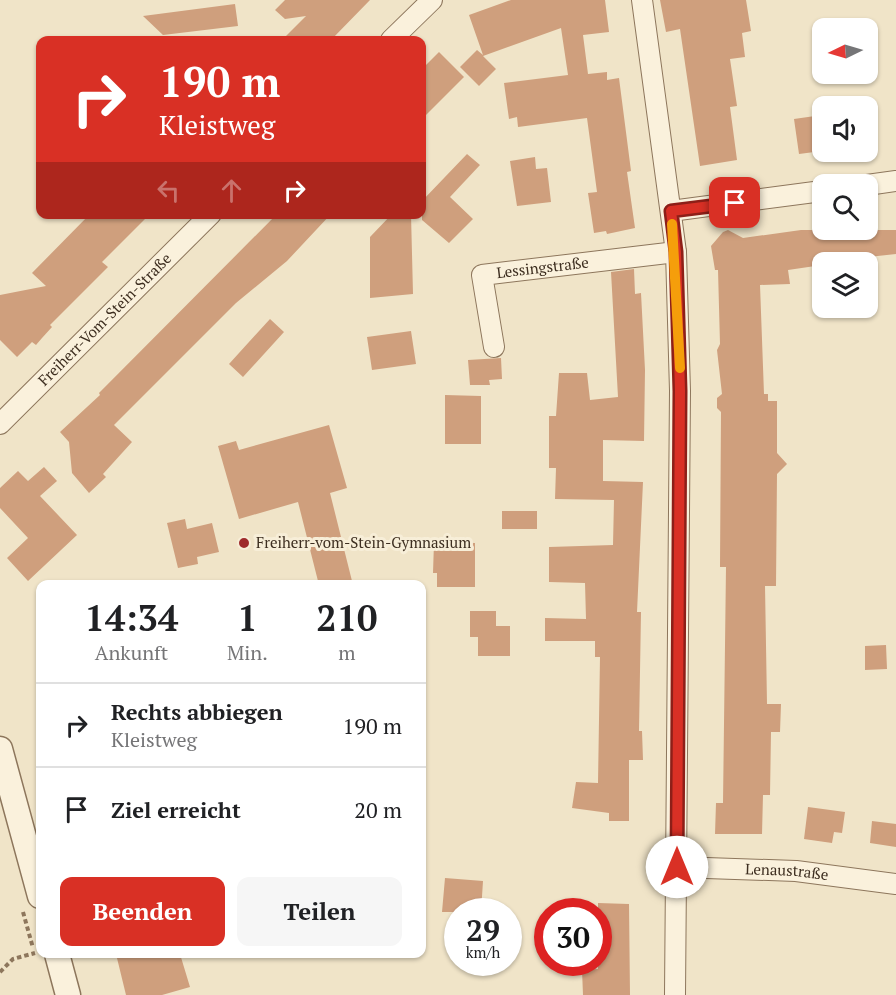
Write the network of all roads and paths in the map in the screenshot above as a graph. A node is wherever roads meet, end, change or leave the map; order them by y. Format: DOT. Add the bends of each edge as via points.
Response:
graph roads {
  1 [pos="432,0"];
  2 [pos="642,0"];
  3 [pos="395,36"];
  4 [pos="896,181"];
  5 [pos="878,183"];
  6 [pos="812,192"];
  7 [pos="671,211"];
  8 [pos="207,219"];
  9 [pos="676,252"];
  10 [pos="494,347"];
  11 [pos="0,424"];
  12 [pos="0,749"];
  13 [pos="677,867"];
  14 [pos="36,881"];
  15 [pos="896,884"];
  16 [pos="36,955"];
  17 [pos="49,958"];
  18 [pos="0,972"];
  19 [pos="69,995"];
  20 [pos="675,995"];
  1 -- 3 [label="street"];
  2 -- 7 [label="street"];
  4 -- 5 [label="street"];
  6 -- 7 [label="street"];
  7 -- 9 [label="street"];
  8 -- 11 [label="street, Freiherr-Vom-Stein-Straße"];
  9 -- 10 [label="street, Lessingstraße" via="482,275"];
  9 -- 13 [label="street" via="680,391"];
  12 -- 14 [label="street"];
  13 -- 15 [label="street, Lenaustraße" via="796,871"];
  13 -- 20 [label="street"];
  16 -- 18 [label="path" via="14,959"];
  17 -- 19 [label="street"];
}
